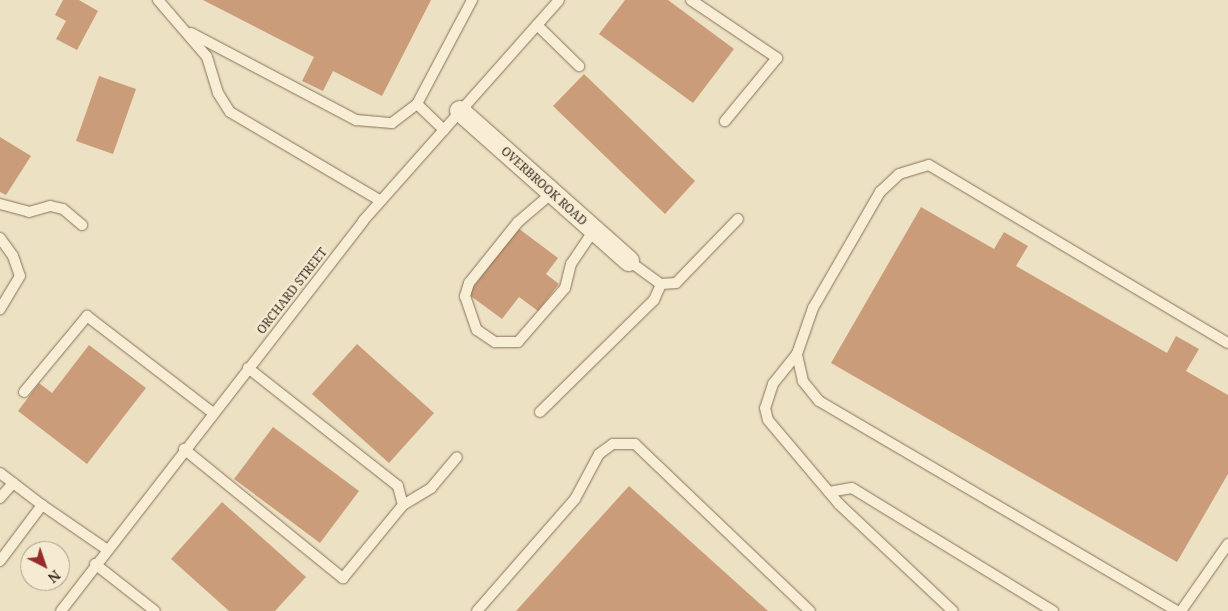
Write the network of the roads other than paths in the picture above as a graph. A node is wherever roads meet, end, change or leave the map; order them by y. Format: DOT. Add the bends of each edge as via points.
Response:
graph roads {
  1 [pos="158,0"];
  2 [pos="472,0"];
  3 [pos="559,0"];
  4 [pos="691,0"];
  5 [pos="537,25"];
  6 [pos="188,32"];
  7 [pos="580,66"];
  8 [pos="416,104"];
  9 [pos="460,111"];
  10 [pos="725,121"];
  11 [pos="444,130"];
  12 [pos="552,193"];
  13 [pos="381,201"];
  14 [pos="0,204"];
  15 [pos="738,219"];
  16 [pos="82,225"];
  17 [pos="594,230"];
  18 [pos="0,238"];
  19 [pos="628,261"];
  20 [pos="661,284"];
  21 [pos="0,309"];
  22 [pos="1228,343"];
  23 [pos="798,354"];
  24 [pos="248,368"];
  25 [pos="24,392"];
  26 [pos="540,412"];
  27 [pos="213,413"];
  28 [pos="184,449"];
  29 [pos="457,456"];
  30 [pos="0,472"];
  31 [pos="13,483"];
  32 [pos="829,492"];
  33 [pos="0,498"];
  34 [pos="42,505"];
  35 [pos="403,505"];
  36 [pos="1228,544"];
  37 [pos="106,549"];
  38 [pos="0,561"];
  39 [pos="95,564"];
  40 [pos="61,611"];
  41 [pos="154,611"];
  42 [pos="477,611"];
  43 [pos="810,611"];
  44 [pos="953,611"];
  45 [pos="1053,611"];
  46 [pos="1177,611"];
  47 [pos="1181,611"];
  1 -- 6 [label="lane"];
  2 -- 8 [label="lane"];
  3 -- 5 [label="lane, ORCHARD STREET"];
  4 -- 10 [label="lane" via="777,58"];
  5 -- 7 [label="lane"];
  5 -- 9 [label="lane, ORCHARD STREET"];
  6 -- 8 [label="lane" via="356,120 392,123"];
  6 -- 13 [label="lane" via="207,57 218,93 230,112"];
  8 -- 11 [label="lane"];
  9 -- 11 [label="lane, ORCHARD STREET"];
  9 -- 12 [label="street, OVERBROOK ROAD"];
  11 -- 13 [label="lane, ORCHARD STREET"];
  12 -- 17 [label="street, OVERBROOK ROAD"];
  12 -- 17 [label="lane" via="518,222 469,283 466,302 477,330 495,342 518,342 565,288 571,264"];
  13 -- 24 [label="lane, ORCHARD STREET"];
  14 -- 16 [label="lane" via="29,212 50,206 63,209"];
  15 -- 20 [label="lane" via="689,275 676,284"];
  17 -- 19 [label="street, OVERBROOK ROAD"];
  18 -- 21 [label="lane" via="14,256 20,276"];
  19 -- 20 [label="lane"];
  20 -- 26 [label="lane" via="654,300"];
  22 -- 23 [label="lane" via="929,165 899,174 880,192 813,308"];
  23 -- 32 [label="lane" via="773,384 765,408 768,420"];
  23 -- 46 [label="lane" via="803,380 819,402"];
  24 -- 27 [label="lane, ORCHARD STREET"];
  24 -- 35 [label="lane" via="398,486"];
  25 -- 27 [label="lane" via="87,316"];
  27 -- 28 [label="lane, ORCHARD STREET"];
  28 -- 35 [label="lane" via="343,578"];
  28 -- 37 [label="lane, ORCHARD STREET"];
  29 -- 35 [label="lane" via="431,488"];
  30 -- 31 [label="lane"];
  31 -- 33 [label="lane"];
  31 -- 34 [label="lane"];
  32 -- 44 [label="lane"];
  32 -- 45 [label="lane" via="852,488"];
  34 -- 37 [label="lane"];
  34 -- 38 [label="lane"];
  36 -- 47 [label="lane"];
  37 -- 39 [label="lane, ORCHARD STREET"];
  39 -- 40 [label="lane, ORCHARD STREET"];
  39 -- 41 [label="lane"];
  42 -- 43 [label="lane" via="575,499 599,454 613,444 635,444"];
}
